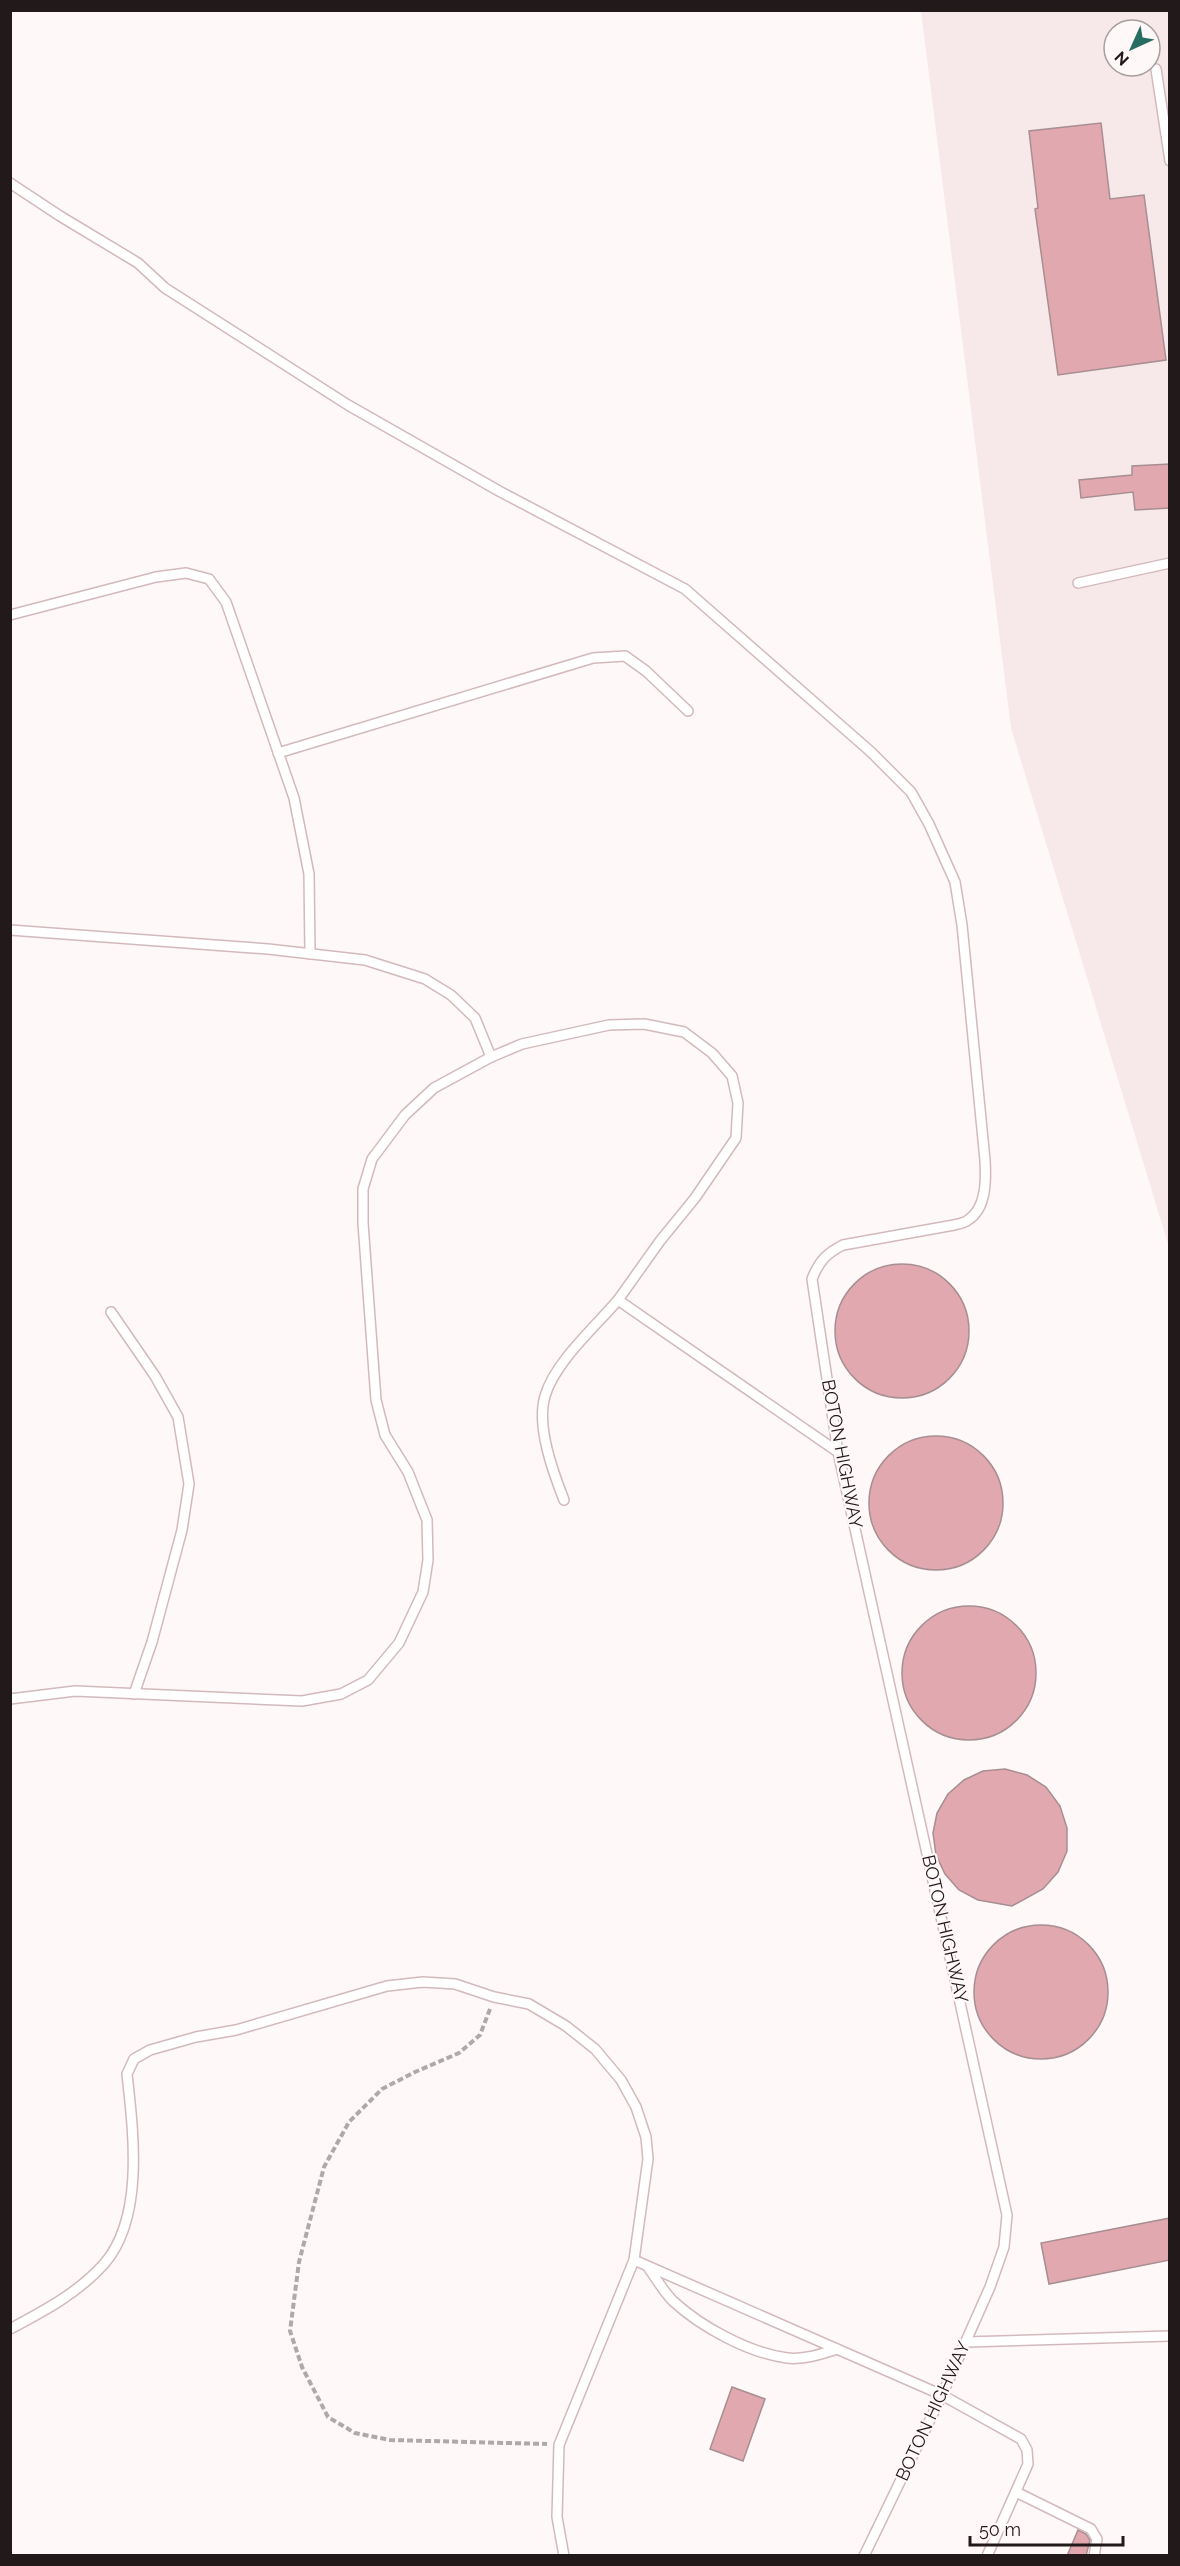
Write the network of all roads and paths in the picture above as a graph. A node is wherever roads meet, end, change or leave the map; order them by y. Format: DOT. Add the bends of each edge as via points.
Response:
graph roads {
  1 [pos="1157,78"];
  2 [pos="1170,161"];
  3 [pos="10,183"];
  4 [pos="1170,563"];
  5 [pos="1078,583"];
  6 [pos="10,615"];
  7 [pos="688,711"];
  8 [pos="278,753"];
  9 [pos="10,930"];
  10 [pos="310,954"];
  11 [pos="491,1057"];
  12 [pos="618,1300"];
  13 [pos="111,1312"];
  14 [pos="838,1452"];
  15 [pos="564,1500"];
  16 [pos="134,1694"];
  17 [pos="10,1699"];
  18 [pos="494,1997"];
  19 [pos="634,2260"];
  20 [pos="647,2265"];
  21 [pos="10,2329"];
  22 [pos="1170,2336"];
  23 [pos="966,2342"];
  24 [pos="837,2349"];
  25 [pos="942,2395"];
  26 [pos="559,2445"];
  27 [pos="1016,2492"];
  28 [pos="564,2556"];
  29 [pos="864,2556"];
  30 [pos="987,2556"];
  31 [pos="1094,2556"];
  1 -- 2 [label="lane"];
  3 -- 14 [label="lane, BOTON HIGHWAY" via="138,263 165,288 348,405 499,491 685,589 871,752 911,792 955,882 986,1188 969,1220 843,1245 827,1253 817,1266 812,1279"];
  4 -- 5 [label="lane"];
  6 -- 8 [label="lane" via="156,577 186,573 209,579 226,602"];
  7 -- 8 [label="lane" via="625,656 593,658"];
  8 -- 10 [label="lane" via="294,798 309,874"];
  9 -- 10 [label="lane"];
  10 -- 11 [label="lane" via="365,960 425,979 451,995 475,1018"];
  11 -- 12 [label="lane" via="522,1044 609,1025 644,1024 684,1032 712,1053 732,1076 738,1103 736,1138"];
  11 -- 16 [label="lane" via="434,1088 405,1114 372,1159 363,1189 376,1400 385,1435 408,1472 427,1520 428,1560 423,1592 399,1643 368,1680 342,1694 302,1701"];
  12 -- 14 [label="lane"];
  12 -- 15 [label="lane" via="560,1366 544,1397 549,1464"];
  13 -- 16 [label="lane" via="178,1417 189,1484 183,1530"];
  14 -- 23 [label="lane, BOTON HIGHWAY" via="1007,2215 1005,2247"];
  16 -- 17 [label="lane" via="75,1691"];
  18 -- 19 [label="lane" via="529,2004 566,2026 595,2049 621,2080 636,2107 648,2159"];
  18 -- 21 [label="lane" via="455,1984 387,1986 236,2030 159,2047 134,2059 127,2074 133,2177 118,2240 105,2262 84,2283 51,2308"];
  18 -- 26 [label="path" via="480,2035 459,2054 382,2089 349,2122 324,2168 299,2262 290,2331 302,2367 328,2417 355,2433 390,2440"];
  19 -- 20 [label="lane"];
  19 -- 26 [label="lane"];
  20 -- 24 [label="lane"];
  20 -- 24 [label="lane" via="671,2300 701,2323 741,2345 788,2358"];
  22 -- 23 [label="lane"];
  23 -- 25 [label="lane, BOTON HIGHWAY"];
  24 -- 25 [label="lane"];
  25 -- 27 [label="lane" via="1021,2439 1028,2464"];
  25 -- 29 [label="lane, BOTON HIGHWAY"];
  26 -- 28 [label="lane" via="557,2517"];
  27 -- 30 [label="lane"];
  27 -- 31 [label="lane" via="1091,2529 1097,2539"];
}
